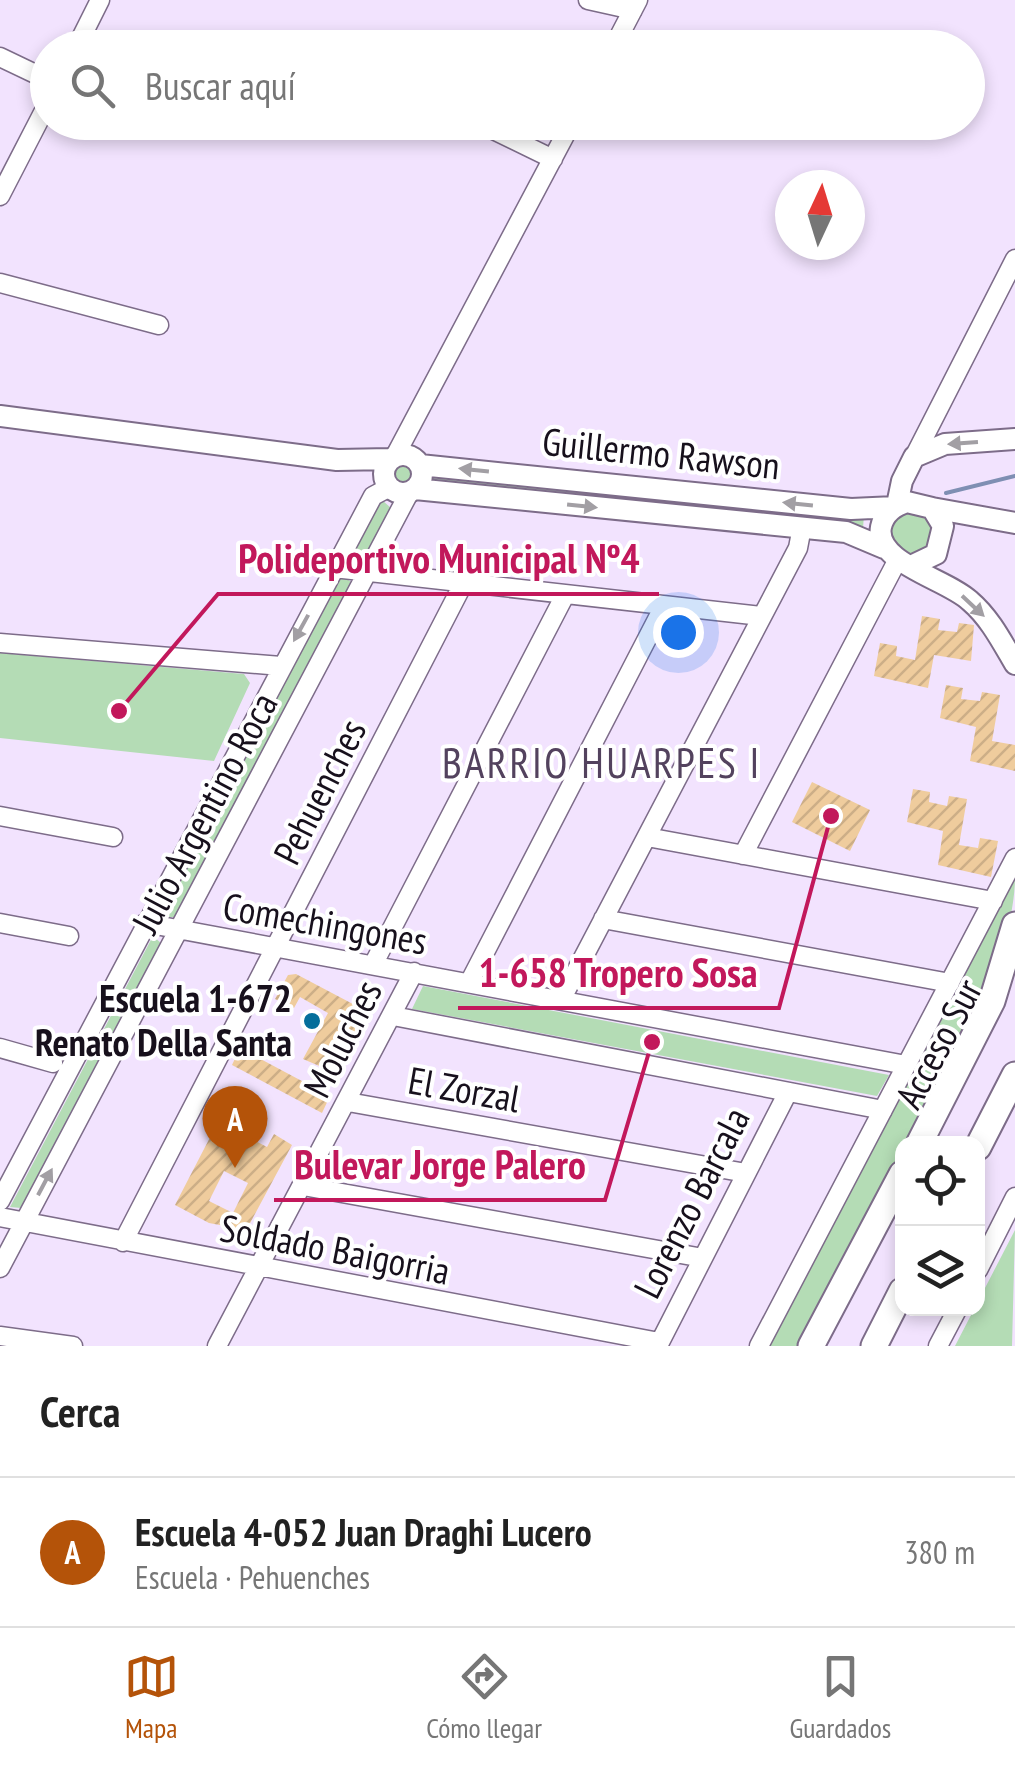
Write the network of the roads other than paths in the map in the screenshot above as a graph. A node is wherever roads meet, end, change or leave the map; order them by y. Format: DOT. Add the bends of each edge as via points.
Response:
graph roads {
  1 [pos="100,0"];
  2 [pos="588,0"];
  3 [pos="635,5"];
  4 [pos="85,30"];
  5 [pos="622,30"];
  6 [pos="0,57"];
  7 [pos="30,71"];
  8 [pos="30,135"];
  9 [pos="513,140"];
  10 [pos="562,140"];
  11 [pos="552,159"];
  12 [pos="3,184"];
  13 [pos="1015,259"];
  14 [pos="0,282"];
  15 [pos="159,325"];
  16 [pos="0,416"];
  17 [pos="1015,439"];
  18 [pos="914,457"];
  19 [pos="402,473"];
  20 [pos="896,506"];
  21 [pos="926,506"];
  22 [pos="1008,522"];
  23 [pos="802,527"];
  24 [pos="942,545"];
  25 [pos="898,558"];
  26 [pos="334,568"];
  27 [pos="368,574"];
  28 [pos="463,584"];
  29 [pos="565,595"];
  30 [pos="664,606"];
  31 [pos="762,616"];
  32 [pos="0,642"];
  33 [pos="1015,664"];
  34 [pos="281,666"];
  35 [pos="0,816"];
  36 [pos="113,837"];
  37 [pos="647,837"];
  38 [pos="743,855"];
  39 [pos="1015,858"];
  40 [pos="993,901"];
  41 [pos="604,919"];
  42 [pos="0,923"];
  43 [pos="145,923"];
  44 [pos="1015,925"];
  45 [pos="179,930"];
  46 [pos="69,936"];
  47 [pos="277,948"];
  48 [pos="372,965"];
  49 [pos="414,972"];
  50 [pos="1015,980"];
  51 [pos="469,983"];
  52 [pos="950,983"];
  53 [pos="561,1000"];
  54 [pos="392,1016"];
  55 [pos="0,1048"];
  56 [pos="53,1062"];
  57 [pos="906,1065"];
  58 [pos="1015,1075"];
  59 [pos="788,1092"];
  60 [pos="1015,1098"];
  61 [pos="348,1102"];
  62 [pos="883,1110"];
  63 [pos="922,1136"];
  64 [pos="932,1136"];
  65 [pos="984,1136"];
  66 [pos="985,1155"];
  67 [pos="746,1174"];
  68 [pos="303,1186"];
  69 [pos="895,1187"];
  70 [pos="1015,1196"];
  71 [pos="0,1201"];
  72 [pos="895,1206"];
  73 [pos="0,1217"];
  74 [pos="24,1222"];
  75 [pos="123,1242"];
  76 [pos="985,1256"];
  77 [pos="703,1258"];
  78 [pos="0,1268"];
  79 [pos="259,1270"];
  80 [pos="895,1306"];
  81 [pos="954,1316"];
  82 [pos="0,1336"];
  83 [pos="658,1344"];
  84 [pos="64,1345"];
  85 [pos="73,1346"];
  86 [pos="217,1346"];
  87 [pos="760,1346"];
  88 [pos="812,1346"];
  89 [pos="822,1346"];
  90 [pos="874,1346"];
  91 [pos="938,1346"];
  1 -- 4 [label="street"];
  2 -- 3 [label="street"];
  3 -- 5 [label="street"];
  6 -- 7 [label="street"];
  8 -- 12 [label="street"];
  9 -- 11 [label="street"];
  10 -- 11 [label="street"];
  11 -- 19 [label="street" via="411,423"];
  13 -- 18 [label="street"];
  14 -- 15 [label="street"];
  16 -- 19 [label="main road, Guillermo Rawson"];
  17 -- 18 [label="main road, one-way" via="945,444"];
  18 -- 20 [label="main road"];
  18 -- 21 [label="main road"];
  20 -- 19 [label="main road, Guillermo Rawson, one-way" via="850,509"];
  19 -- 23 [label="main road, Guillermo Rawson, one-way"];
  19 -- 26 [label="street, Julio Argentino Roca" via="374,496"];
  19 -- 27 [label="street, Julio Argentino Roca"];
  20 -- 21 [label="main road"];
  20 -- 25 [label="main road" via="882,522"];
  21 -- 22 [label="main road"];
  21 -- 24 [label="main road" via="943,526"];
  22 -- 24 [label="main road" via="967,528"];
  23 -- 25 [label="main road, Guillermo Rawson" via="854,533"];
  23 -- 31 [label="street"];
  24 -- 25 [label="main road" via="929,560"];
  25 -- 33 [label="main road, Guillermo Rawson, one-way" via="968,598"];
  25 -- 38 [label="street"];
  26 -- 27 [label="street"];
  26 -- 34 [label="street, Julio Argentino Roca, one-way"];
  27 -- 28 [label="street"];
  27 -- 45 [label="street, Julio Argentino Roca"];
  28 -- 29 [label="street"];
  28 -- 47 [label="street, Pehuenches"];
  29 -- 30 [label="street"];
  29 -- 48 [label="street"];
  30 -- 31 [label="street"];
  30 -- 51 [label="street"];
  31 -- 37 [label="street"];
  32 -- 34 [label="street"];
  34 -- 43 [label="street, Julio Argentino Roca"];
  35 -- 36 [label="street"];
  37 -- 38 [label="street"];
  37 -- 41 [label="street"];
  38 -- 40 [label="street"];
  39 -- 40 [label="street"];
  40 -- 52 [label="street"];
  41 -- 52 [label="street"];
  41 -- 53 [label="street"];
  42 -- 46 [label="street"];
  43 -- 45 [label="street, Comechingones"];
  43 -- 71 [label="street, Julio Argentino Roca"];
  44 -- 63 [label="highway" via="992,1000"];
  45 -- 47 [label="street, Comechingones"];
  74 -- 45 [label="street, Julio Argentino Roca, one-way"];
  47 -- 48 [label="street, Comechingones"];
  47 -- 75 [label="street, Pehuenches"];
  48 -- 49 [label="street, Comechingones"];
  49 -- 51 [label="street, Comechingones"];
  49 -- 54 [label="street, Moluches"];
  50 -- 64 [label="highway, Acceso Sur"];
  51 -- 53 [label="street, Comechingones"];
  52 -- 57 [label="street"];
  53 -- 57 [label="street, Comechingones"];
  54 -- 59 [label="street"];
  54 -- 61 [label="street, Moluches"];
  55 -- 56 [label="street"];
  57 -- 62 [label="street"];
  58 -- 65 [label="highway"];
  59 -- 62 [label="street"];
  59 -- 67 [label="street, Lorenzo Barcala"];
  60 -- 66 [label="highway"];
  61 -- 67 [label="street, El Zorzal"];
  61 -- 68 [label="street, Moluches"];
  62 -- 87 [label="street"];
  67 -- 77 [label="street, Lorenzo Barcala"];
  68 -- 77 [label="street"];
  68 -- 79 [label="street, Moluches"];
  69 -- 88 [label="highway"];
  70 -- 76 [label="street"];
  72 -- 89 [label="highway"];
  73 -- 74 [label="street, Soldado Baigorria"];
  74 -- 75 [label="street, Soldado Baigorria"];
  74 -- 78 [label="street, Julio Argentino Roca"];
  75 -- 79 [label="street, Soldado Baigorria"];
  77 -- 83 [label="street, Lorenzo Barcala"];
  79 -- 83 [label="street, Soldado Baigorria"];
  79 -- 86 [label="street, Moluches"];
  80 -- 90 [label="highway"];
  81 -- 91 [label="street"];
  82 -- 84 [label="street"];
  84 -- 85 [label="street"];
}
